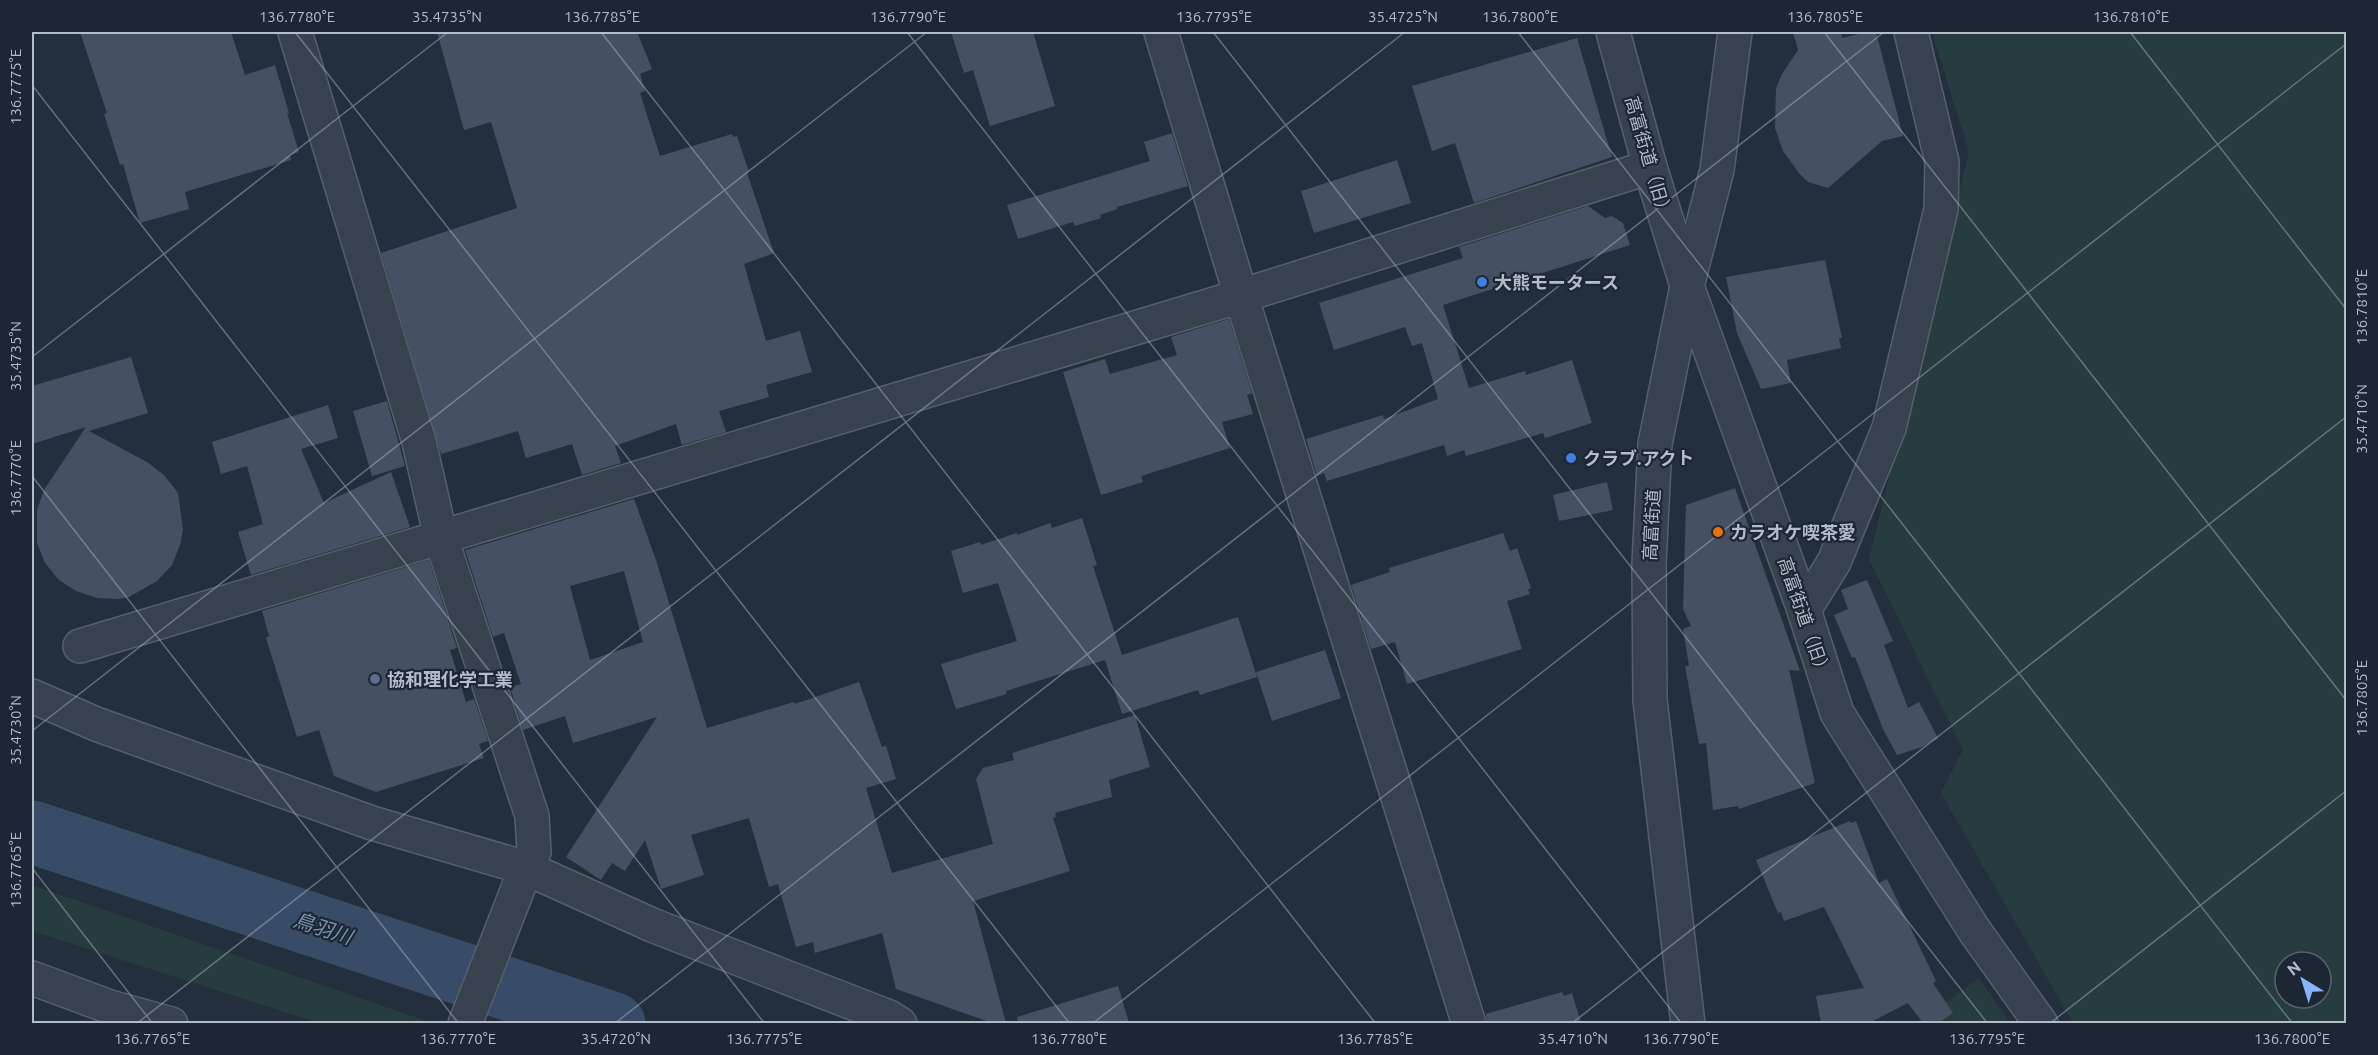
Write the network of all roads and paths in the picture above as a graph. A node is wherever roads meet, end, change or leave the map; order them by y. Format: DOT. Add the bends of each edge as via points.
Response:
graph roads {
  1 [pos="295,32"];
  2 [pos="1161,32"];
  3 [pos="1613,32"];
  4 [pos="1735,32"];
  5 [pos="1911,32"];
  6 [pos="1650,167"];
  7 [pos="1687,286"];
  8 [pos="1241,296"];
  9 [pos="441,538"];
  10 [pos="1804,610"];
  11 [pos="80,646"];
  12 [pos="32,696"];
  13 [pos="523,876"];
  14 [pos="32,978"];
  15 [pos="171,1023"];
  16 [pos="465,1023"];
  17 [pos="900,1023"];
  18 [pos="1469,1023"];
  19 [pos="1688,1023"];
  20 [pos="2041,1023"];
  1 -- 9 [label="street" via="419,442"];
  2 -- 8 [label="street"];
  3 -- 6 [label="street, 高富街道（旧）"];
  4 -- 7 [label="street, 高富街道" via="1717,170"];
  5 -- 10 [label="street" via="1942,162 1941,209 1888,428 1834,562"];
  6 -- 7 [label="street, 高富街道（旧）"];
  6 -- 8 [label="street"];
  7 -- 10 [label="street, 高富街道（旧）"];
  7 -- 19 [label="street, 高富街道" via="1655,444 1648,636 1650,700"];
  8 -- 9 [label="street"];
  8 -- 18 [label="street"];
  9 -- 11 [label="street"];
  9 -- 13 [label="street" via="532,816 534,852"];
  10 -- 20 [label="street, 高富街道（旧）" via="1837,713 1974,930"];
  12 -- 13 [label="street" via="96,724"];
  13 -- 16 [label="street"];
  13 -- 17 [label="street"];
  14 -- 15 [label="street" via="110,1007"];
}
